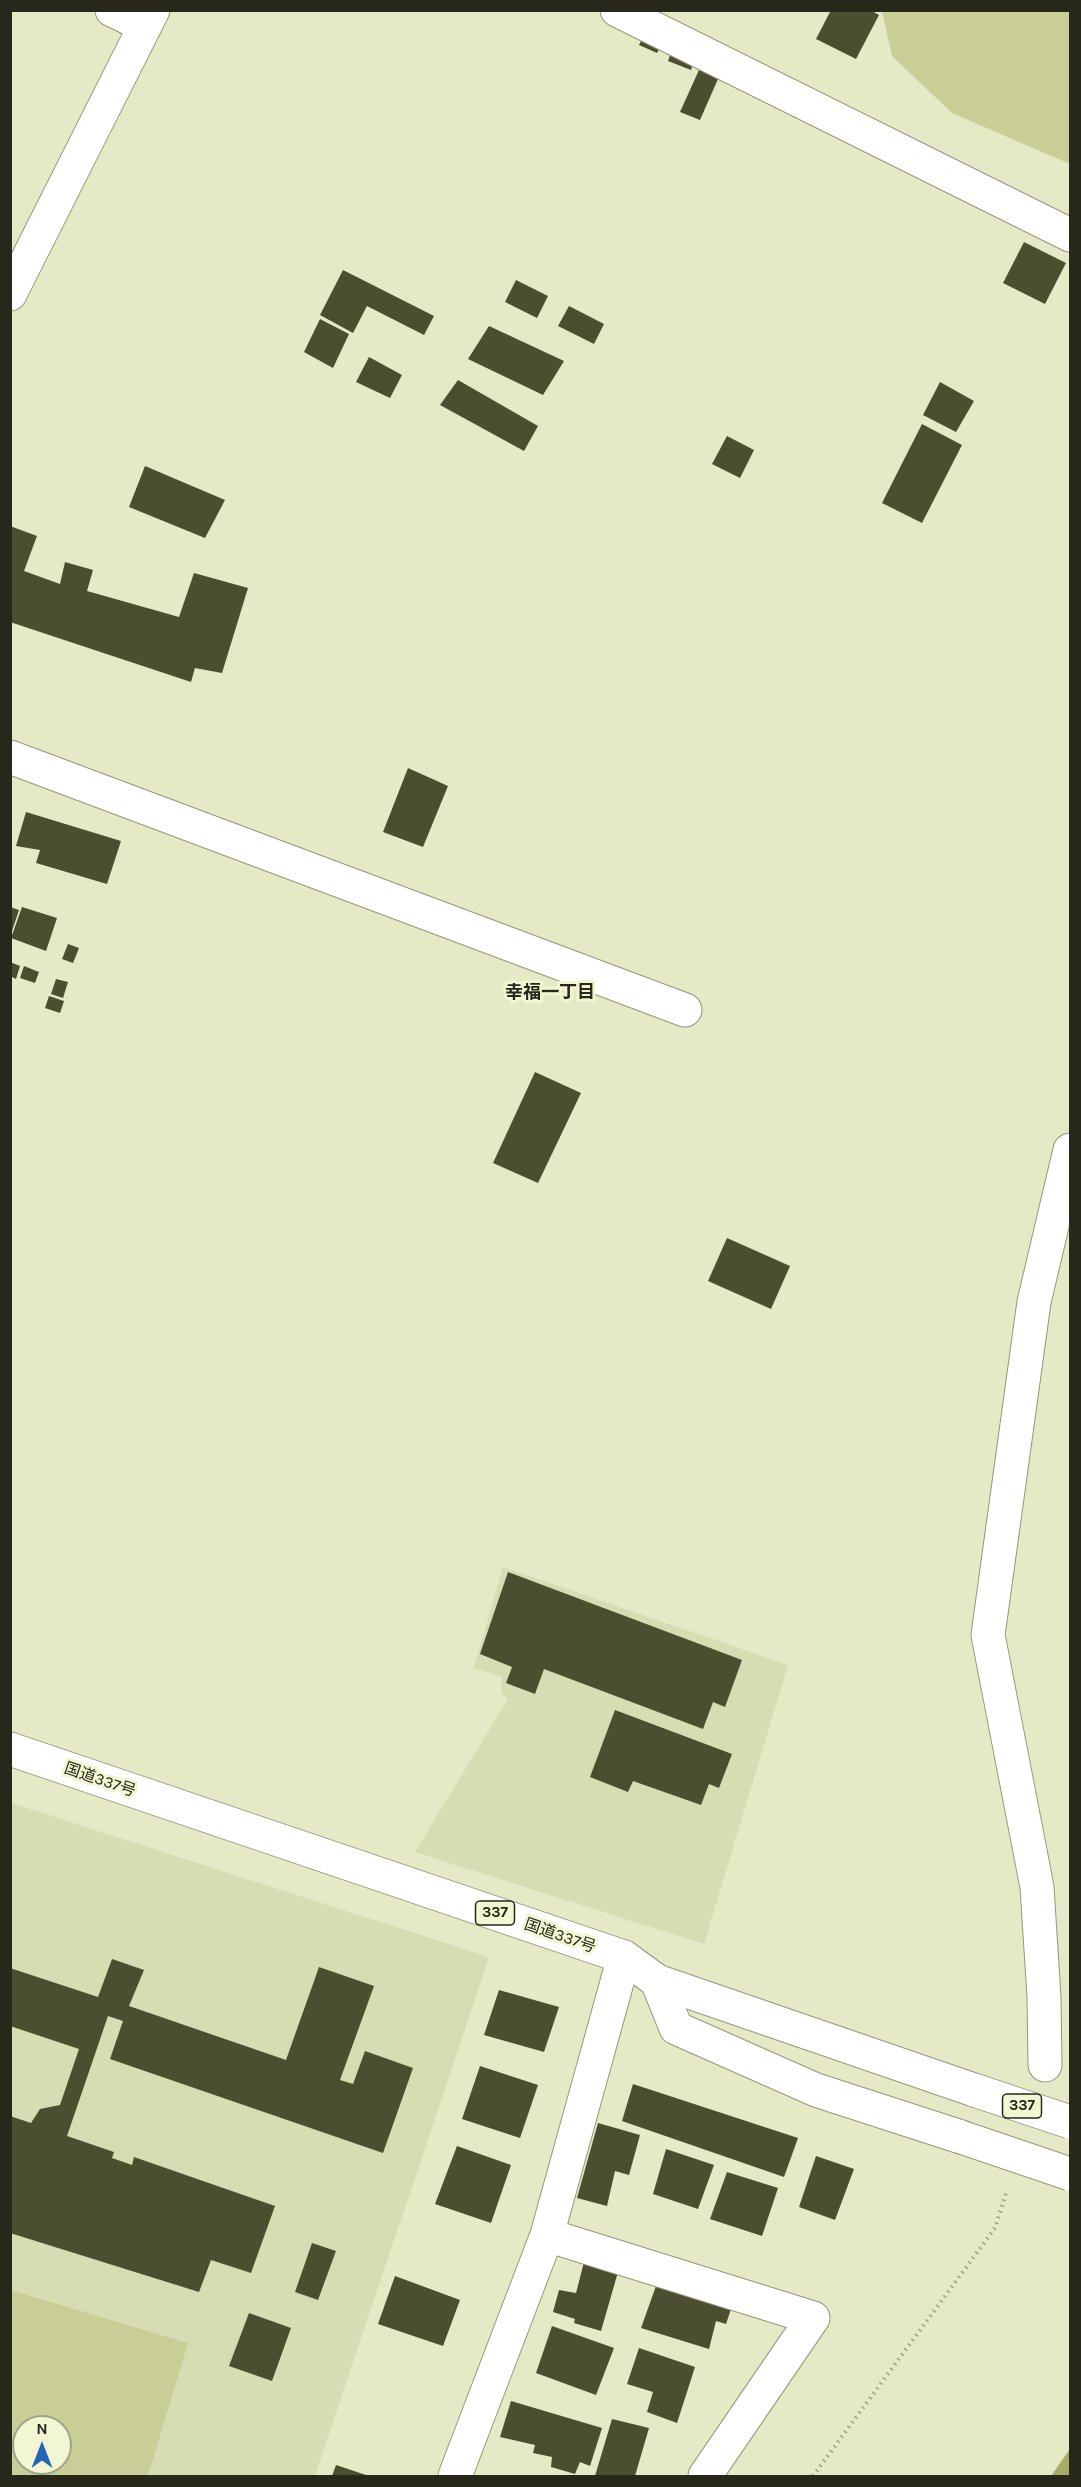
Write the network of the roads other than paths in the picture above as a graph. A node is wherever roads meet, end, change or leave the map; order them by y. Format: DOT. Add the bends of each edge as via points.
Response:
graph roads {
  1 [pos="112,10"];
  2 [pos="617,10"];
  3 [pos="149,18"];
  4 [pos="1071,235"];
  5 [pos="10,294"];
  6 [pos="10,758"];
  7 [pos="686,1010"];
  8 [pos="1071,1150"];
  9 [pos="10,1749"];
  10 [pos="624,1957"];
  11 [pos="657,1981"];
  12 [pos="1046,2065"];
  13 [pos="1071,2122"];
  14 [pos="1071,2174"];
  15 [pos="547,2235"];
  16 [pos="455,2476"];
  17 [pos="705,2476"];
  1 -- 3 [label="main road"];
  2 -- 4 [label="main road"];
  3 -- 5 [label="main road"];
  6 -- 7 [label="main road"];
  8 -- 12 [label="main road" via="1034,1302 988,1635 1036,1887"];
  9 -- 10 [label="main road, 国道337号 / 337"];
  10 -- 11 [label="main road, 国道337号 / 337"];
  10 -- 15 [label="main road"];
  11 -- 13 [label="main road, 国道337号 / 337, bridge"];
  11 -- 14 [label="main road, bridge" via="676,2028 816,2090"];
  15 -- 16 [label="main road"];
  15 -- 17 [label="main road" via="813,2318"];
}
